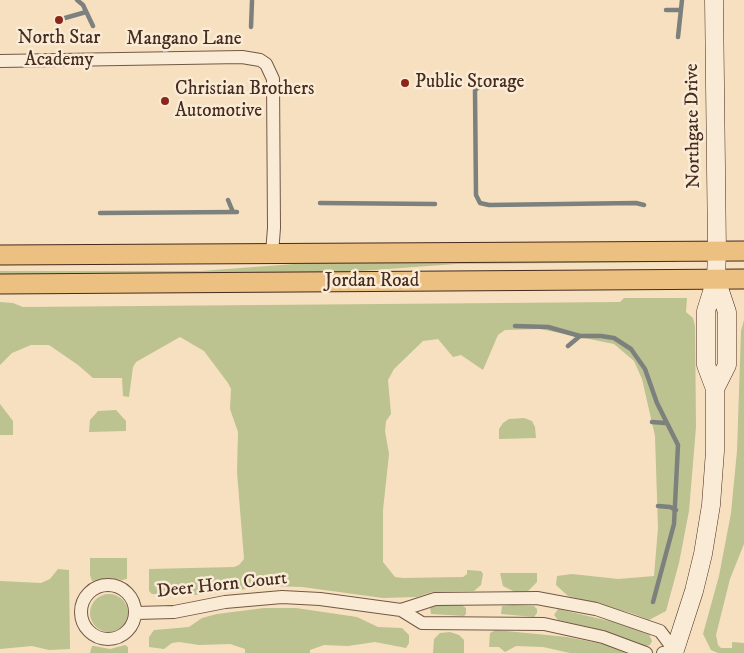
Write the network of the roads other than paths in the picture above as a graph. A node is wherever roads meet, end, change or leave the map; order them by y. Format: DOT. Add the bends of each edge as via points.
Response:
graph roads {
  1 [pos="714,0"];
  2 [pos="0,61"];
  3 [pos="717,251"];
  4 [pos="744,251"];
  5 [pos="272,253"];
  6 [pos="0,255"];
  7 [pos="716,279"];
  8 [pos="744,279"];
  9 [pos="0,284"];
  10 [pos="401,610"];
  11 [pos="136,613"];
  12 [pos="671,652"];
  13 [pos="646,653"];
  1 -- 3 [label="street, Northgate Drive"];
  2 -- 5 [label="street, Mangano Lane" via="242,57 266,64 273,79"];
  3 -- 4 [label="main road, Jordan Road"];
  3 -- 5 [label="main road, Jordan Road"];
  3 -- 7 [label="street, Northgate Drive"];
  5 -- 6 [label="main road, Jordan Road"];
  7 -- 8 [label="main road, Jordan Road"];
  7 -- 9 [label="main road, Jordan Road"];
  7 -- 12 [label="street" via="727,312 727,364 715,389 715,451 708,530 694,591"];
  10 -- 11 [label="street, Deer Horn Court" via="282,597 239,600 174,612"];
  10 -- 12 [label="street, Deer Horn Court" via="435,599 537,598 596,609 660,631"];
  10 -- 13 [label="street, Deer Horn Court" via="422,623 544,624 603,637"];
  11 -- 11 [label="street, Deer Horn Court" via="130,596 117,586 108,585 92,590 82,604 81,612 82,621 92,635 108,640 124,635"];
}
